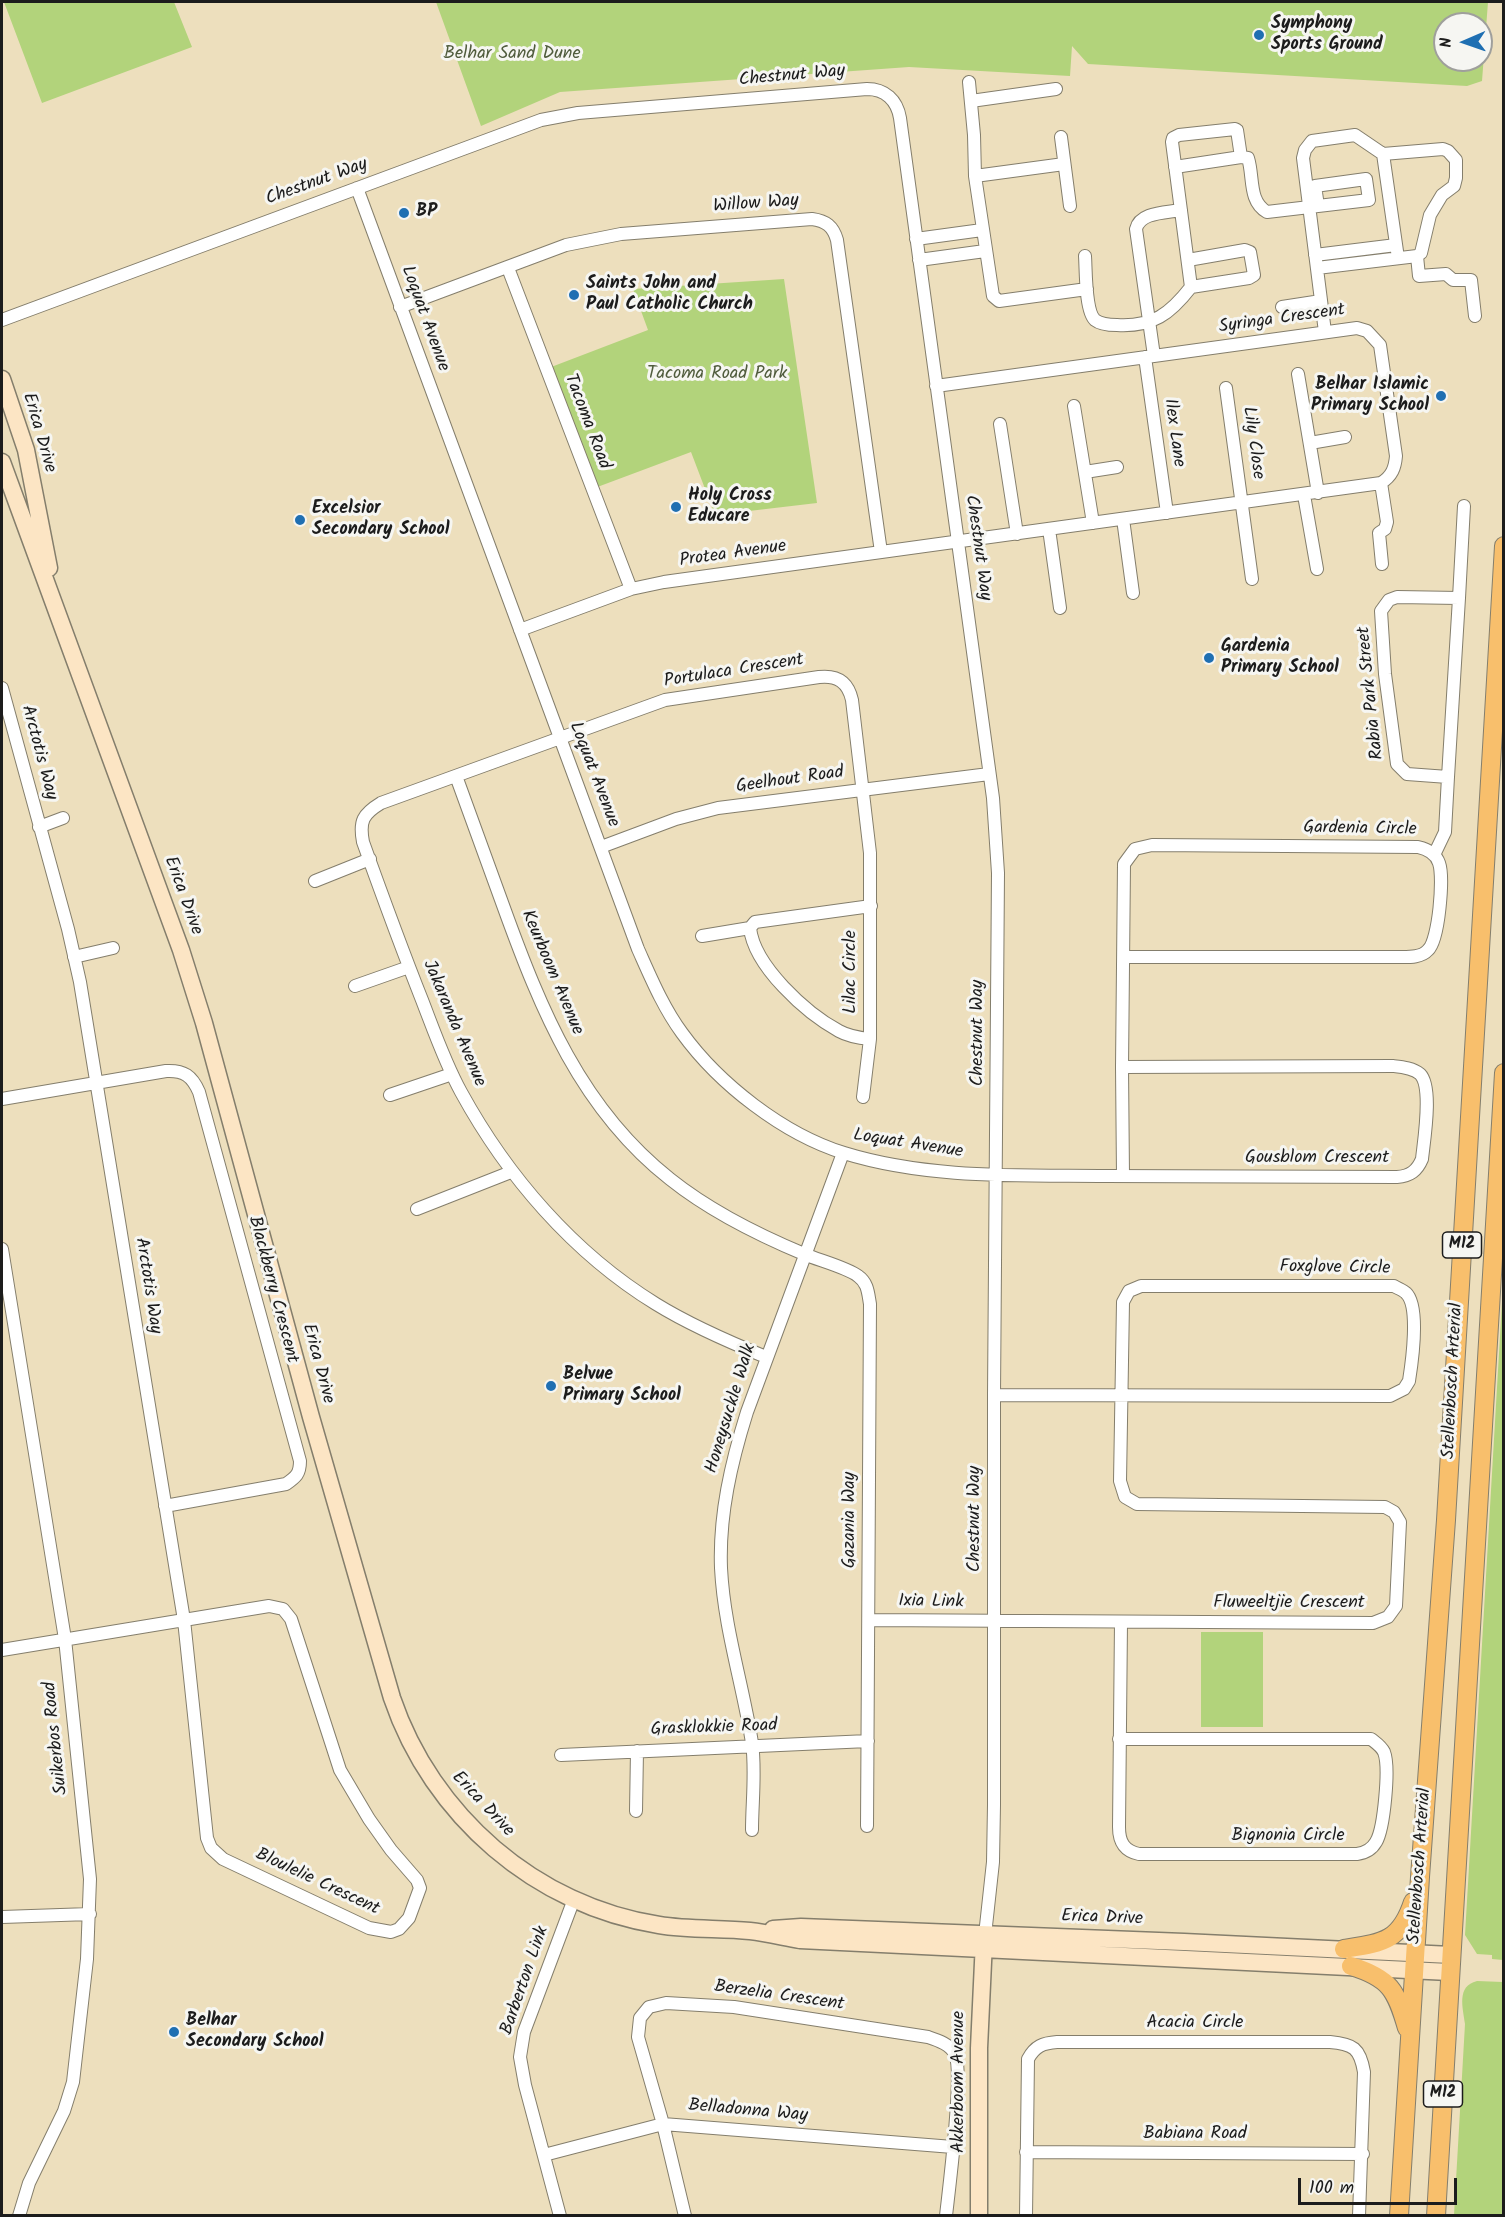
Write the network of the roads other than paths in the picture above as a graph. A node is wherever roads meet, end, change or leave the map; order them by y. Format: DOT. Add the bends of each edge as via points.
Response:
graph roads {
  1 [pos="969,82"];
  2 [pos="1056,89"];
  3 [pos="971,101"];
  4 [pos="1061,136"];
  5 [pos="1383,154"];
  6 [pos="1241,157"];
  7 [pos="1064,164"];
  8 [pos="1175,167"];
  9 [pos="975,176"];
  10 [pos="357,188"];
  11 [pos="1070,206"];
  12 [pos="1313,207"];
  13 [pos="1181,210"];
  14 [pos="982,230"];
  15 [pos="916,239"];
  16 [pos="985,251"];
  17 [pos="1397,251"];
  18 [pos="1085,256"];
  19 [pos="1417,256"];
  20 [pos="919,260"];
  21 [pos="1188,260"];
  22 [pos="1316,261"];
  23 [pos="508,268"];
  24 [pos="1191,287"];
  25 [pos="1087,289"];
  26 [pos="1321,301"];
  27 [pos="1282,307"];
  28 [pos="400,308"];
  29 [pos="1475,316"];
  30 [pos="2,320"];
  31 [pos="1149,323"];
  32 [pos="1325,332"];
  33 [pos="1149,356"];
  34 [pos="1298,374"];
  35 [pos="2,379"];
  36 [pos="936,386"];
  37 [pos="1226,388"];
  38 [pos="1074,406"];
  39 [pos="1000,424"];
  40 [pos="1345,437"];
  41 [pos="1310,443"];
  42 [pos="2,462"];
  43 [pos="1117,467"];
  44 [pos="1085,472"];
  45 [pos="1381,483"];
  46 [pos="1318,493"];
  47 [pos="1304,495"];
  48 [pos="1242,503"];
  49 [pos="1464,506"];
  50 [pos="1167,513"];
  51 [pos="1123,519"];
  52 [pos="1093,523"];
  53 [pos="1049,529"];
  54 [pos="1017,534"];
  55 [pos="958,542"];
  56 [pos="1503,546"];
  57 [pos="881,552"];
  58 [pos="1382,564"];
  59 [pos="1317,569"];
  60 [pos="1252,579"];
  61 [pos="631,589"];
  62 [pos="1133,593"];
  63 [pos="1459,598"];
  64 [pos="55,604"];
  65 [pos="1060,608"];
  66 [pos="520,630"];
  67 [pos="2,688"];
  68 [pos="559,738"];
  69 [pos="989,774"];
  70 [pos="456,776"];
  71 [pos="1448,777"];
  72 [pos="864,789"];
  73 [pos="63,818"];
  74 [pos="363,818"];
  75 [pos="39,827"];
  76 [pos="602,847"];
  77 [pos="1434,855"];
  78 [pos="370,859"];
  79 [pos="315,881"];
  80 [pos="871,906"];
  81 [pos="750,928"];
  82 [pos="702,936"];
  83 [pos="113,948"];
  84 [pos="74,957"];
  85 [pos="1124,957"];
  86 [pos="409,967"];
  87 [pos="355,986"];
  88 [pos="870,1039"];
  89 [pos="1122,1067"];
  90 [pos="1503,1073"];
  91 [pos="452,1074"];
  92 [pos="96,1083"];
  93 [pos="390,1095"];
  94 [pos="863,1097"];
  95 [pos="2,1099"];
  96 [pos="843,1153"];
  97 [pos="511,1172"];
  98 [pos="997,1174"];
  99 [pos="1123,1176"];
  100 [pos="417,1209"];
  101 [pos="2,1249"];
  102 [pos="804,1254"];
  103 [pos="766,1357"];
  104 [pos="994,1395"];
  105 [pos="1121,1395"];
  106 [pos="165,1506"];
  107 [pos="184,1620"];
  108 [pos="869,1620"];
  109 [pos="994,1622"];
  110 [pos="1121,1622"];
  111 [pos="65,1639"];
  112 [pos="2,1650"];
  113 [pos="1119,1739"];
  114 [pos="868,1741"];
  115 [pos="752,1746"];
  116 [pos="637,1751"];
  117 [pos="561,1755"];
  118 [pos="636,1811"];
  119 [pos="867,1826"];
  120 [pos="752,1830"];
  121 [pos="1420,1877"];
  122 [pos="574,1899"];
  123 [pos="90,1914"];
  124 [pos="2,1917"];
  125 [pos="984,1942"];
  126 [pos="1344,1949"];
  127 [pos="1415,1961"];
  128 [pos="1450,1964"];
  129 [pos="1351,1966"];
  130 [pos="1410,2038"];
  131 [pos="663,2124"];
  132 [pos="953,2147"];
  133 [pos="1026,2152"];
  134 [pos="1363,2154"];
  135 [pos="544,2155"];
  136 [pos="19,2216"];
  137 [pos="560,2216"];
  138 [pos="685,2216"];
  139 [pos="946,2216"];
  140 [pos="979,2216"];
  141 [pos="1026,2216"];
  142 [pos="1359,2216"];
  143 [pos="1399,2216"];
  144 [pos="1436,2216"];
  1 -- 3 [label="street"];
  2 -- 3 [label="street"];
  3 -- 9 [label="street"];
  4 -- 7 [label="street"];
  5 -- 12 [label="street" via="1354,135 1312,141 1303,158"];
  5 -- 17 [label="street"];
  5 -- 19 [label="street" via="1443,149 1456,160 1454,186 1442,195 1430,215"];
  6 -- 8 [label="street"];
  6 -- 8 [label="street" via="1237,130 1179,135 1172,142"];
  6 -- 12 [label="street" via="1248,158 1254,197 1261,208 1267,212"];
  7 -- 9 [label="street"];
  7 -- 11 [label="street"];
  8 -- 13 [label="street"];
  9 -- 14 [label="street"];
  10 -- 15 [label="street, Chestnut Way" via="557,116 873,89 889,96 899,112"];
  10 -- 28 [label="street, Loquat Avenue"];
  10 -- 30 [label="street, Chestnut Way"];
  12 -- 22 [label="street"];
  13 -- 21 [label="street"];
  13 -- 31 [label="street, Ilex Lane" via="1143,217 1136,229"];
  14 -- 15 [label="street"];
  14 -- 16 [label="street"];
  15 -- 20 [label="street, Chestnut Way"];
  16 -- 20 [label="street"];
  16 -- 25 [label="street" via="995,299"];
  17 -- 19 [label="street"];
  17 -- 22 [label="street"];
  18 -- 25 [label="street"];
  19 -- 29 [label="street" via="1419,276 1446,274 1453,280 1471,280"];
  20 -- 36 [label="street, Chestnut Way"];
  21 -- 24 [label="street"];
  21 -- 24 [label="street" via="1245,250 1252,256 1255,273 1249,278"];
  22 -- 26 [label="street"];
  23 -- 28 [label="street, Willow Way"];
  23 -- 57 [label="street, Willow Way" via="566,245 621,234 812,219 829,225 837,240"];
  23 -- 61 [label="street, Tacoma Road"];
  24 -- 31 [label="street" via="1162,317"];
  25 -- 31 [label="street" via="1095,320 1108,325"];
  26 -- 27 [label="street"];
  26 -- 32 [label="street"];
  28 -- 66 [label="street, Loquat Avenue"];
  31 -- 33 [label="street, Ilex Lane"];
  32 -- 33 [label="street, Syringa Crescent"];
  32 -- 45 [label="street, Syringa Crescent" via="1357,328 1367,331 1380,345 1396,456 1392,474"];
  33 -- 36 [label="street, Syringa Crescent"];
  33 -- 50 [label="street, Ilex Lane"];
  34 -- 41 [label="street"];
  35 -- 64 [label="main road, Erica Drive" via="26,450"];
  36 -- 55 [label="street, Chestnut Way"];
  37 -- 48 [label="street, Lily Close"];
  38 -- 44 [label="street"];
  39 -- 54 [label="street"];
  40 -- 41 [label="street"];
  41 -- 46 [label="street"];
  42 -- 64 [label="main road, Erica Drive"];
  43 -- 44 [label="street"];
  44 -- 52 [label="street"];
  45 -- 46 [label="street"];
  45 -- 58 [label="street" via="1387,522 1379,533"];
  46 -- 47 [label="street"];
  47 -- 48 [label="street"];
  47 -- 59 [label="street"];
  48 -- 50 [label="street"];
  48 -- 60 [label="street, Lily Close"];
  49 -- 63 [label="street"];
  50 -- 51 [label="street"];
  51 -- 52 [label="street"];
  51 -- 62 [label="street"];
  52 -- 53 [label="street"];
  53 -- 54 [label="street"];
  53 -- 65 [label="street"];
  54 -- 55 [label="street"];
  55 -- 57 [label="street, Protea Avenue"];
  55 -- 69 [label="street, Chestnut Way"];
  56 -- 121 [label="main road, Stellenbosch Arterial / M12" via="1446,1520"];
  57 -- 61 [label="street, Protea Avenue"];
  61 -- 66 [label="street, Protea Avenue"];
  63 -- 71 [label="street"];
  63 -- 71 [label="street, Rabia Park Street" via="1397,597 1389,600 1381,611 1397,764 1407,774"];
  64 -- 122 [label="main road, Erica Drive" via="162,895 204,1023 322,1456 398,1716 424,1767 462,1818 532,1878"];
  66 -- 68 [label="street, Loquat Avenue"];
  67 -- 75 [label="street, Arctotis Way"];
  68 -- 70 [label="street, Portulaca Crescent"];
  68 -- 72 [label="street, Portulaca Crescent" via="665,700 834,677 850,692"];
  68 -- 76 [label="street, Loquat Avenue"];
  69 -- 72 [label="street, Geelhout Road"];
  69 -- 98 [label="street, Chestnut Way" via="998,873"];
  70 -- 74 [label="street, Portulaca Crescent" via="381,803"];
  70 -- 102 [label="street, Keurboom Avenue" via="531,981 551,1028 593,1099 643,1156 698,1200 734,1223"];
  71 -- 77 [label="street" via="1446,832"];
  72 -- 76 [label="street, Geelhout Road" via="698,812"];
  72 -- 80 [label="street, Lilac Circle"];
  73 -- 75 [label="street, Arctotis Way"];
  74 -- 78 [label="street, Jakaranda Avenue" via="362,834"];
  75 -- 84 [label="street, Arctotis Way"];
  76 -- 96 [label="street, Loquat Avenue" via="638,949 682,1033 724,1081 747,1100 784,1125"];
  77 -- 85 [label="street, Gardenia Circle" via="1440,868 1436,937 1420,956"];
  77 -- 85 [label="street, Gardenia Circle" via="1409,847 1141,847 1124,864"];
  78 -- 79 [label="street"];
  78 -- 86 [label="street, Jakaranda Avenue"];
  80 -- 81 [label="street, Lilac Circle" via="755,922"];
  80 -- 88 [label="street, Lilac Circle"];
  81 -- 82 [label="street, Lilac Circle"];
  81 -- 88 [label="street, Lilac Circle" via="757,951 800,1003 839,1031"];
  83 -- 84 [label="street"];
  84 -- 92 [label="street, Arctotis Way"];
  85 -- 89 [label="street, Gardenia Circle"];
  86 -- 87 [label="street"];
  86 -- 91 [label="street, Jakaranda Avenue"];
  88 -- 94 [label="street, Lilac Circle"];
  89 -- 99 [label="street, Gardenia Circle"];
  89 -- 99 [label="street, Gousblom Crescent" via="1393,1066 1419,1074 1427,1093 1422,1159 1413,1173 1405,1176"];
  90 -- 128 [label="main road, Stellenbosch Arterial / M12"];
  91 -- 93 [label="street"];
  91 -- 97 [label="street, Jakaranda Avenue"];
  92 -- 95 [label="street, Blackberry Crescent"];
  92 -- 106 [label="street, Arctotis Way"];
  92 -- 106 [label="street, Blackberry Crescent" via="179,1070 194,1080 300,1461 300,1471 286,1484"];
  96 -- 98 [label="street, Loquat Avenue" via="912,1167"];
  96 -- 102 [label="street, Honeysuckle Walk"];
  97 -- 100 [label="street"];
  97 -- 103 [label="street, Jakaranda Avenue" via="556,1223 648,1299"];
  98 -- 99 [label="street, Gousblom Crescent"];
  98 -- 104 [label="street, Chestnut Way"];
  101 -- 111 [label="street, Suikerbos Road"];
  102 -- 103 [label="street, Honeysuckle Walk"];
  102 -- 108 [label="street, Gazania Way" via="858,1275 867,1286"];
  103 -- 115 [label="street, Honeysuckle Walk" via="736,1447 722,1531 725,1605"];
  104 -- 105 [label="street, Foxglove Circle"];
  104 -- 109 [label="street, Chestnut Way"];
  105 -- 105 [label="street, Foxglove Circle" via="1122,1302 1129,1291 1141,1286 1394,1286 1406,1292 1412,1302 1409,1381 1404,1389 1390,1396"];
  105 -- 110 [label="street, Fluweeltjie Crescent" via="1120,1481 1125,1497 1137,1504 1385,1507 1394,1512 1401,1532 1396,1606 1389,1617 1373,1623"];
  106 -- 107 [label="street, Arctotis Way"];
  107 -- 107 [label="street, Bloulelie Crescent" via="269,1606 283,1609 291,1619 339,1770 420,1888 409,1918 399,1929 391,1932 369,1928 223,1859 211,1848 204,1817"];
  107 -- 111 [label="street, Bloulelie Crescent"];
  108 -- 109 [label="street, Ixia Link"];
  108 -- 114 [label="street, Gazania Way"];
  109 -- 110 [label="street, Fluweeltjie Crescent"];
  109 -- 125 [label="street, Chestnut Way" via="993,1862"];
  110 -- 113 [label="street, Bignonia Circle"];
  111 -- 112 [label="street, Bloulelie Crescent"];
  111 -- 123 [label="street, Suikerbos Road" via="87,1839"];
  113 -- 113 [label="street, Bignonia Circle" via="1371,1739 1382,1749 1386,1765 1378,1838 1370,1849 1357,1854 1132,1853 1122,1845 1119,1836"];
  114 -- 115 [label="street, Grasklokkie Road"];
  114 -- 119 [label="street, Gazania Way"];
  115 -- 116 [label="street, Grasklokkie Road"];
  115 -- 120 [label="street, Honeysuckle Walk"];
  116 -- 117 [label="street, Grasklokkie Road"];
  116 -- 118 [label="street"];
  121 -- 126 [label="main road" via="1407,1919 1398,1932 1378,1943"];
  121 -- 127 [label="main road, Stellenbosch Arterial / M12"];
  122 -- 125 [label="main road, Erica Drive" via="602,1911 660,1925 751,1931 800,1940"];
  122 -- 135 [label="street, Barberton Link" via="524,2032 520,2057"];
  123 -- 124 [label="street"];
  123 -- 136 [label="street, Suikerbos Road" via="73,2082 64,2111 29,2183"];
  125 -- 126 [label="main road, Erica Drive"];
  125 -- 129 [label="main road, Erica Drive"];
  125 -- 140 [label="main road, Akkerboom Avenue" via="979,2048"];
  126 -- 127 [label="main road, Erica Drive"];
  127 -- 128 [label="main road, Erica Drive"];
  127 -- 129 [label="main road, Erica Drive"];
  127 -- 130 [label="main road, Stellenbosch Arterial / M12"];
  128 -- 144 [label="main road, Stellenbosch Arterial / M12"];
  129 -- 130 [label="main road" via="1387,1983"];
  130 -- 143 [label="main road, Stellenbosch Arterial / M12"];
  131 -- 132 [label="street, Belladonna Way"];
  131 -- 132 [label="street, Berzelia Crescent" via="638,2037 640,2018 657,2003 684,2003 757,2010 939,2041 954,2053 957,2063"];
  131 -- 135 [label="street, Belladonna Way"];
  131 -- 138 [label="street, Berzelia Crescent"];
  132 -- 139 [label="street, Berzelia Crescent"];
  133 -- 134 [label="street, Babiana Road"];
  133 -- 134 [label="street, Acacia Circle" via="1028,2059 1041,2044 1330,2042 1352,2046 1363,2065"];
  133 -- 141 [label="street, Acacia Circle"];
  134 -- 142 [label="street, Acacia Circle"];
  135 -- 137 [label="street, Barberton Link"];
}
